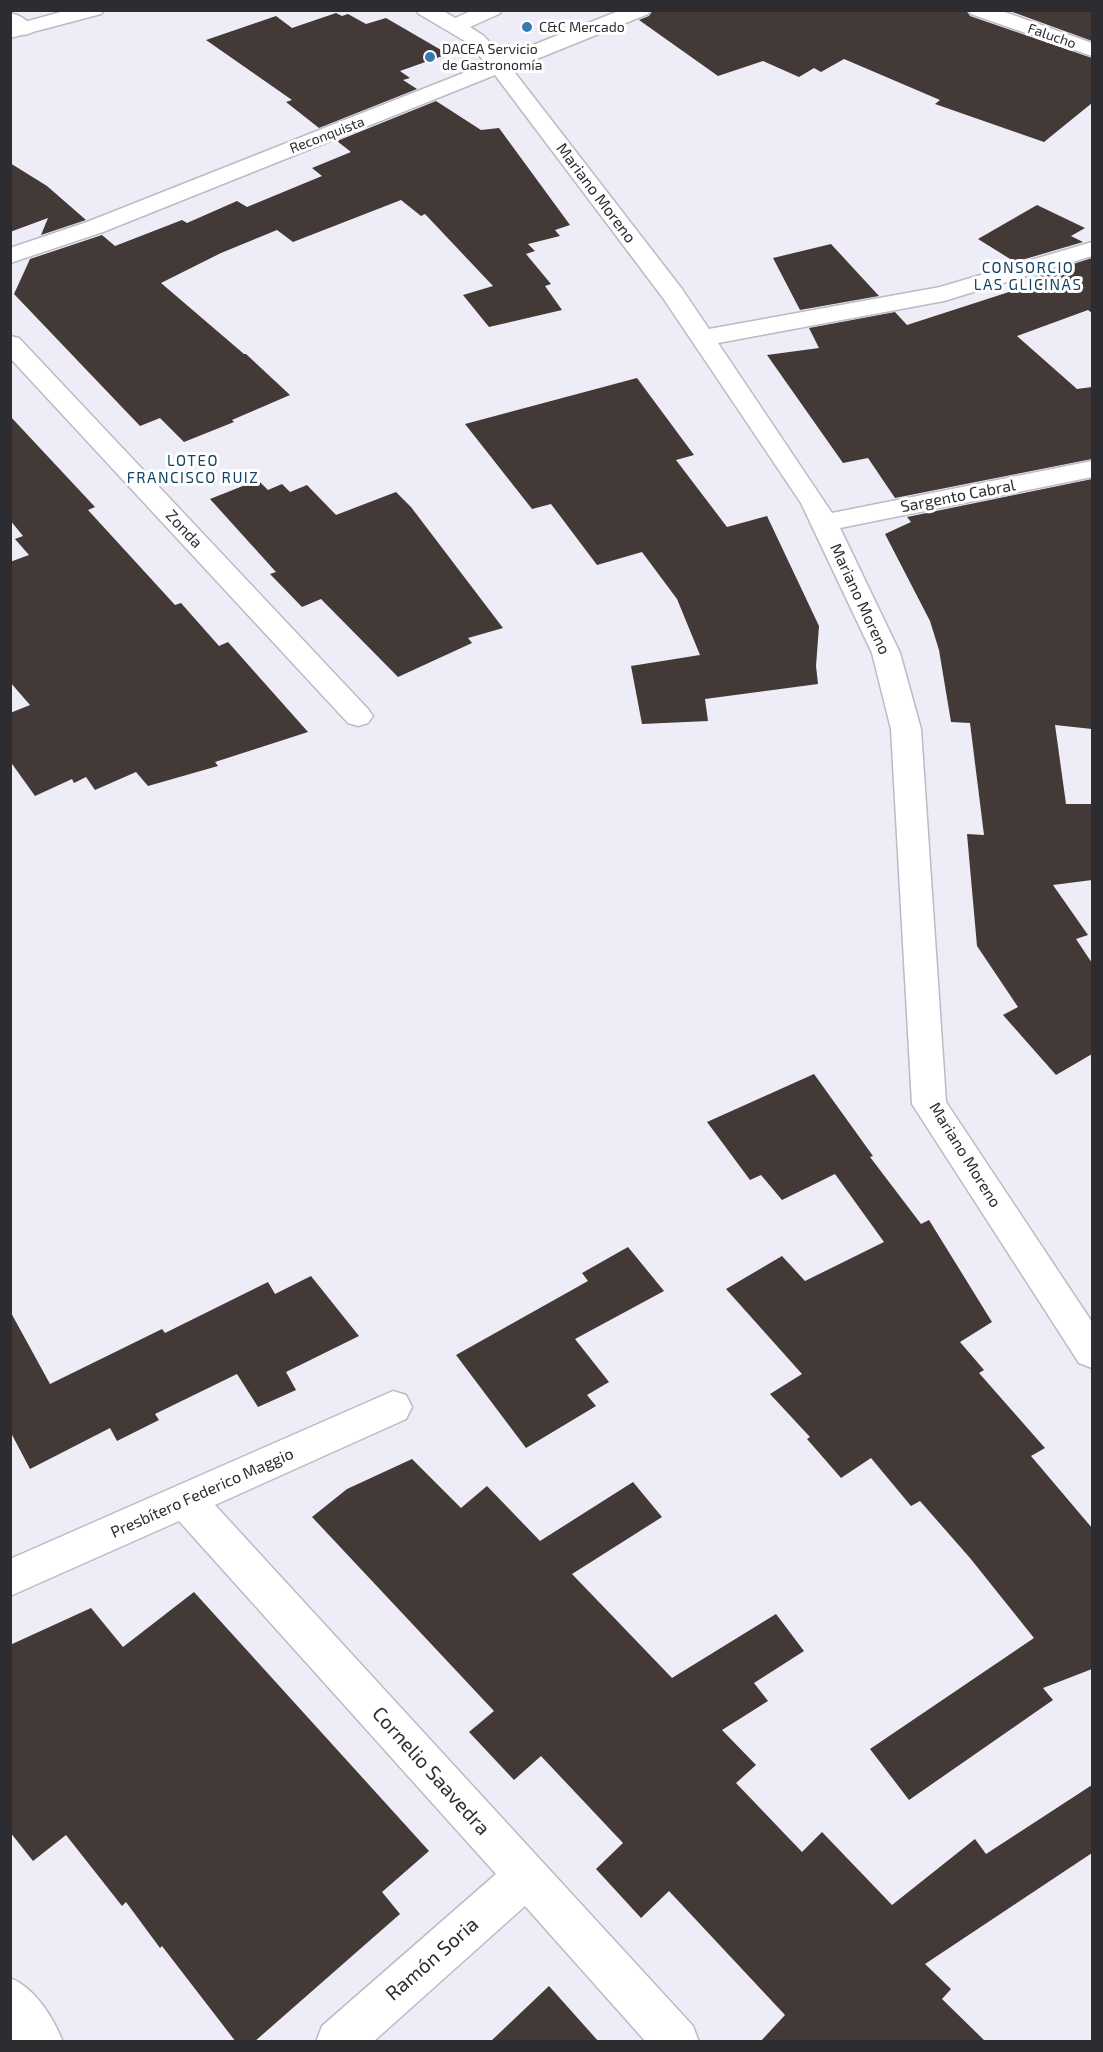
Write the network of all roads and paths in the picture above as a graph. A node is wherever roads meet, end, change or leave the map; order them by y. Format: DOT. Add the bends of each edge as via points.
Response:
graph roads {
  1 [pos="94,10"];
  2 [pos="426,10"];
  3 [pos="492,10"];
  4 [pos="641,10"];
  5 [pos="978,10"];
  6 [pos="15,27"];
  7 [pos="453,27"];
  8 [pos="1092,50"];
  9 [pos="500,67"];
  10 [pos="1092,249"];
  11 [pos="10,256"];
  12 [pos="703,338"];
  13 [pos="10,343"];
  14 [pos="1092,469"];
  15 [pos="824,522"];
  16 [pos="358,716"];
  17 [pos="1092,1352"];
  18 [pos="393,1407"];
  19 [pos="185,1500"];
  20 [pos="10,1578"];
  21 [pos="526,1876"];
  22 [pos="10,2000"];
  23 [pos="41,2042"];
  24 [pos="338,2042"];
  25 [pos="676,2042"];
  1 -- 6 [label="street"];
  2 -- 7 [label="street, Mariano Moreno"];
  3 -- 7 [label="street"];
  4 -- 9 [label="street, Reconquista"];
  5 -- 8 [label="street, Falucho"];
  7 -- 9 [label="street, Mariano Moreno" via="477,40"];
  9 -- 11 [label="street, Reconquista" via="95,227"];
  9 -- 12 [label="street, Mariano Moreno"];
  10 -- 12 [label="street" via="944,294"];
  12 -- 15 [label="street, Mariano Moreno"];
  13 -- 16 [label="street, Zonda"];
  14 -- 15 [label="street, Sargento Cabral"];
  15 -- 17 [label="street, Mariano Moreno" via="886,653 906,729 929,1104"];
  18 -- 19 [label="street, Presbítero Federico Maggio"];
  19 -- 20 [label="street, Presbítero Federico Maggio"];
  19 -- 21 [label="street, Cornelio Saavedra"];
  21 -- 24 [label="street, Ramón Soria"];
  21 -- 25 [label="street, Cornelio Saavedra"];
  22 -- 23 [label="street"];
}
